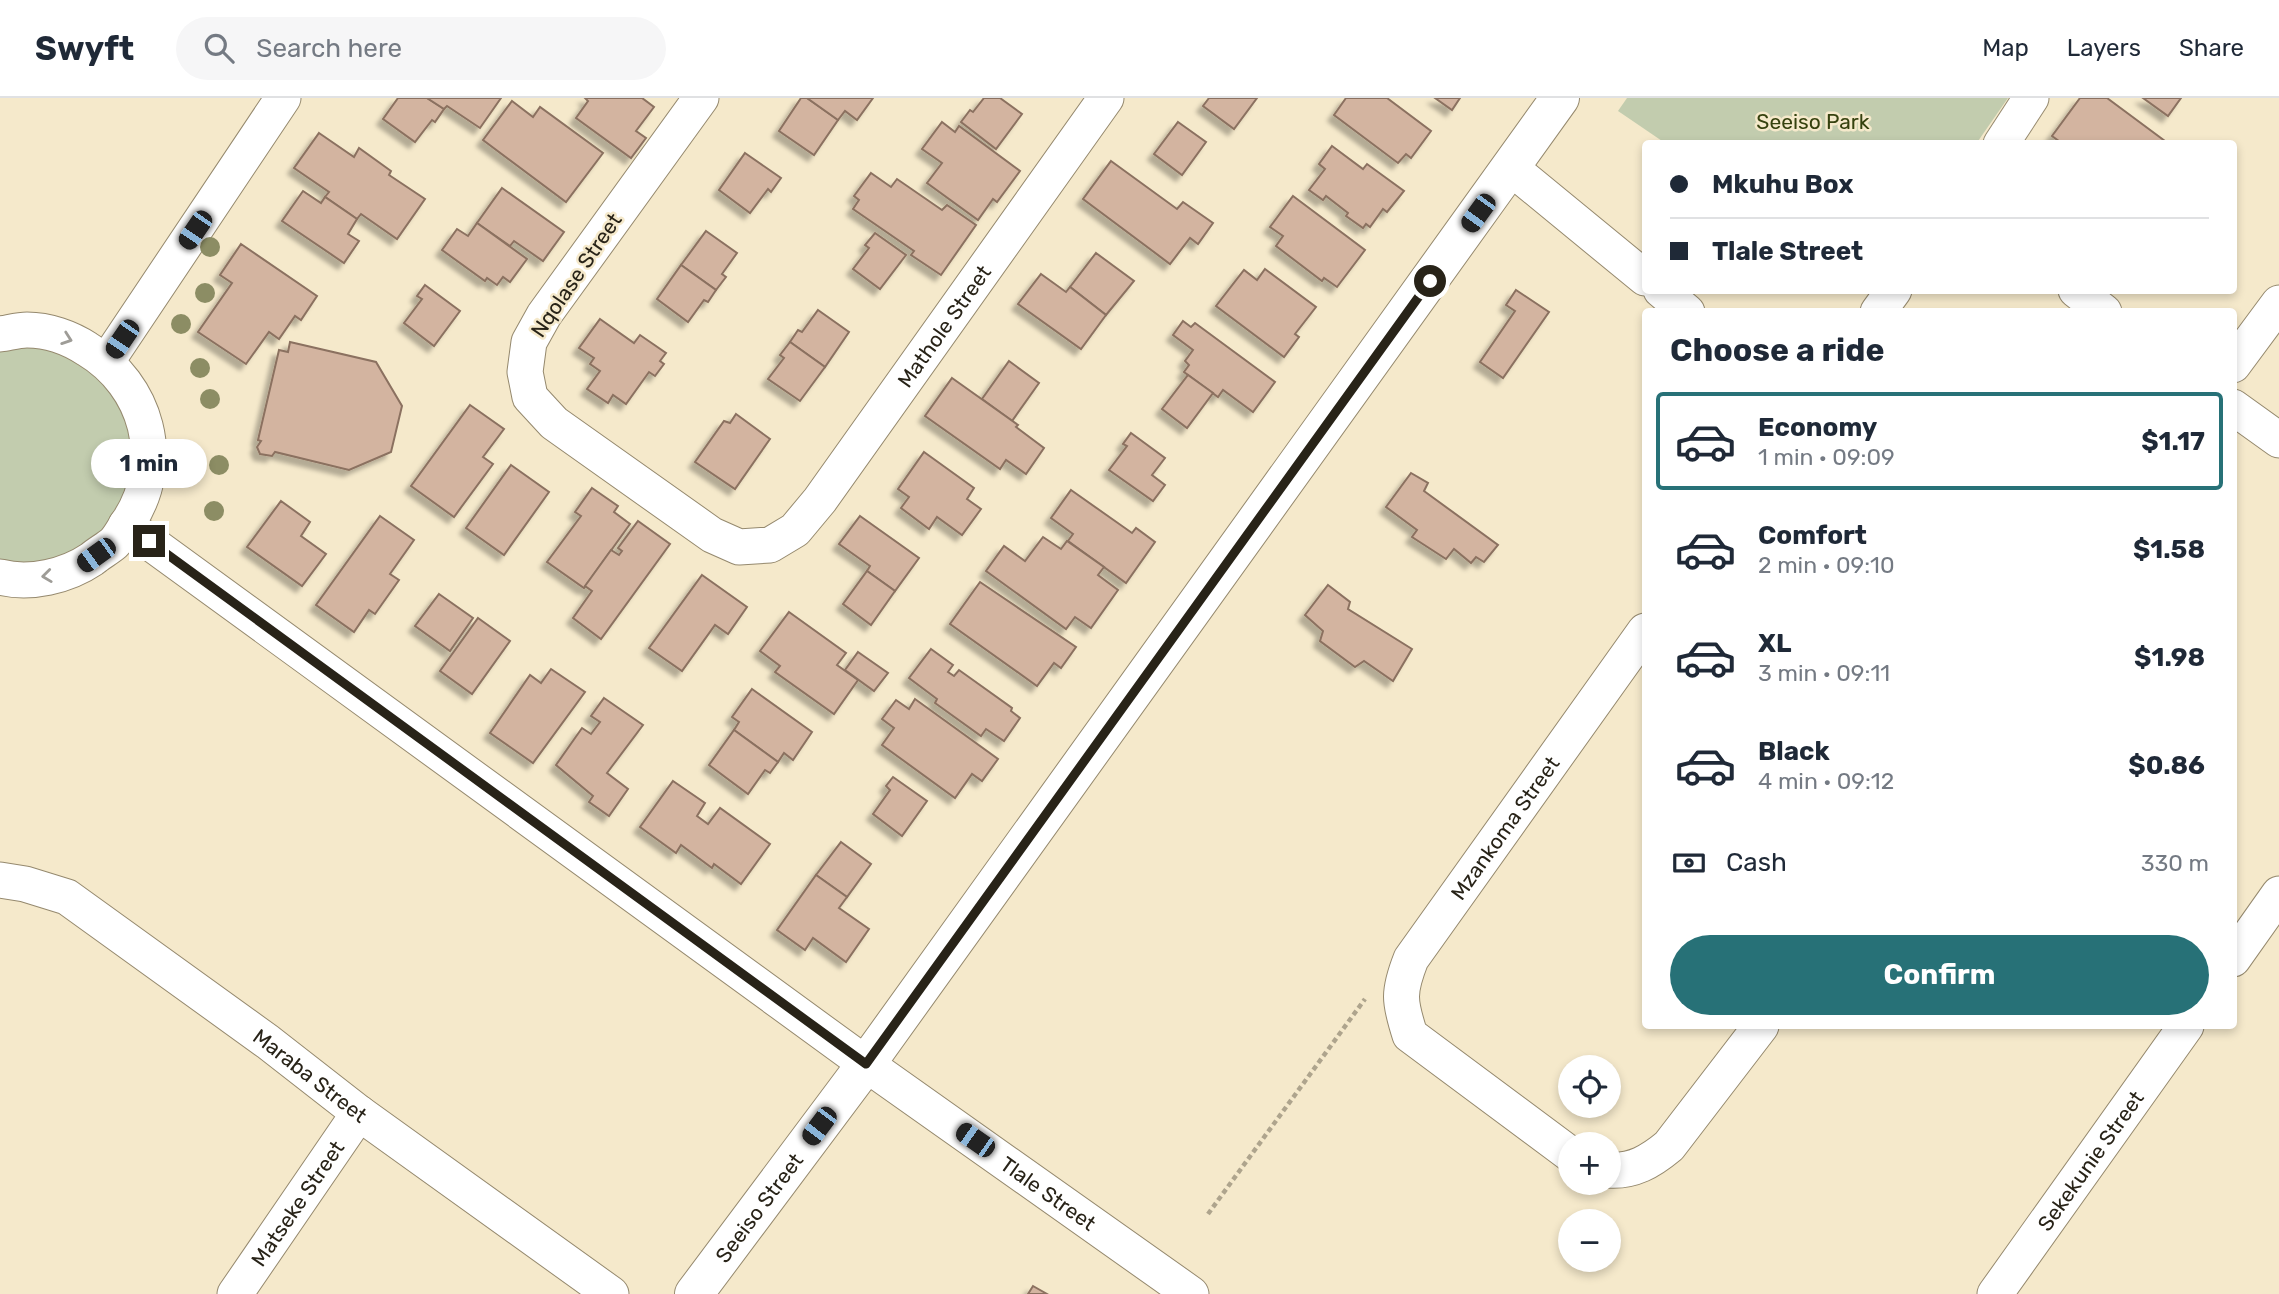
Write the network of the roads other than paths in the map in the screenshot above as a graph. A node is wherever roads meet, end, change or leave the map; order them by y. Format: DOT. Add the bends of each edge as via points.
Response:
graph roads {
  1 [pos="283,98"];
  2 [pos="701,98"];
  3 [pos="1105,98"];
  4 [pos="1560,98"];
  5 [pos="2031,98"];
  6 [pos="2004,140"];
  7 [pos="1511,168"];
  8 [pos="1642,276"];
  9 [pos="1666,294"];
  10 [pos="2081,294"];
  11 [pos="2279,303"];
  12 [pos="1682,308"];
  13 [pos="2099,308"];
  14 [pos="0,334"];
  15 [pos="2237,360"];
  16 [pos="107,361"];
  17 [pos="2237,410"];
  18 [pos="2279,440"];
  19 [pos="126,525"];
  20 [pos="770,545"];
  21 [pos="0,577"];
  22 [pos="1642,635"];
  23 [pos="0,880"];
  24 [pos="2279,894"];
  25 [pos="2237,953"];
  26 [pos="1759,1029"];
  27 [pos="2184,1029"];
  28 [pos="866,1064"];
  29 [pos="359,1113"];
  30 [pos="1558,1145"];
  31 [pos="1621,1171"];
  32 [pos="235,1294"];
  33 [pos="611,1294"];
  34 [pos="694,1294"];
  35 [pos="1191,1294"];
  36 [pos="1995,1294"];
  1 -- 16 [label="street"];
  2 -- 20 [label="street, Nqolase Street" via="544,315 529,342 526,372 530,397 554,423 701,527 738,547"];
  3 -- 20 [label="street, Mathole Street" via="820,500 795,530"];
  4 -- 7 [label="street, Seeiso Street"];
  5 -- 6 [label="street"];
  7 -- 8 [label="street"];
  7 -- 28 [label="street, Seeiso Street"];
  9 -- 12 [label="street"];
  10 -- 13 [label="street"];
  11 -- 15 [label="street"];
  14 -- 16 [label="street, one-way" via="27,330 70,338"];
  16 -- 19 [label="street" via="134,395 145,421 149,464 138,506"];
  17 -- 18 [label="street"];
  19 -- 21 [label="street, one-way" via="114,542 79,568 54,576"];
  19 -- 28 [label="street, Tlale Street"];
  22 -- 30 [label="street, Mzankoma Street" via="1411,959 1401,984 1401,1009 1410,1035"];
  23 -- 29 [label="street, Maraba Street" via="67,897"];
  24 -- 25 [label="street"];
  26 -- 31 [label="street" via="1669,1146 1651,1161"];
  27 -- 36 [label="street, Sekekunie Street"];
  28 -- 34 [label="street, Seeiso Street"];
  28 -- 35 [label="street, Tlale Street"];
  29 -- 32 [label="street, Matseke Street"];
  29 -- 33 [label="street, Maraba Street"];
}
